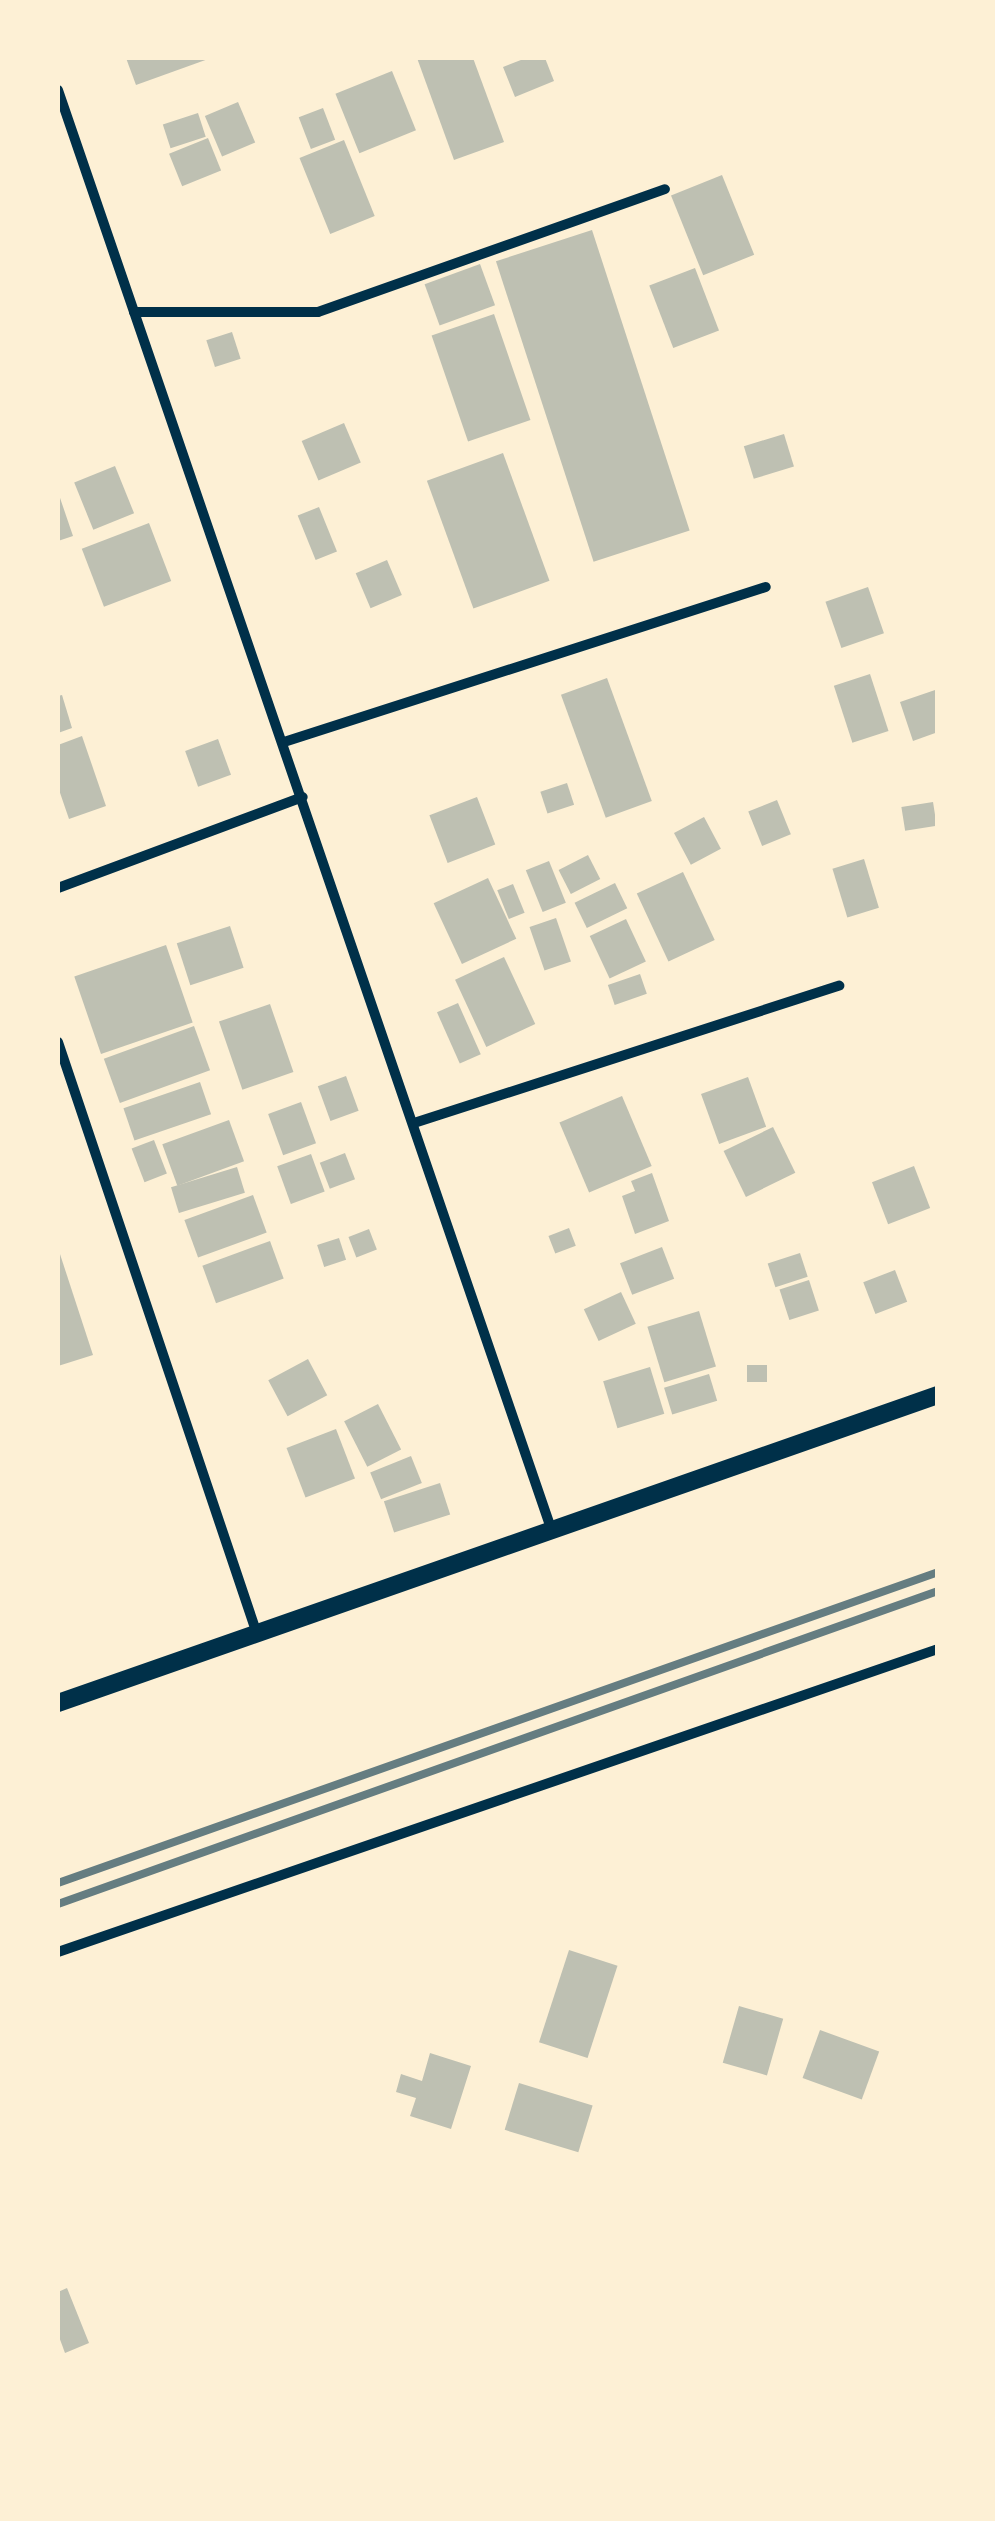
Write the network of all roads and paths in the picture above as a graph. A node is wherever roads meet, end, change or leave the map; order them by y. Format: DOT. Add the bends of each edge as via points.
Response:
graph roads {
  1 [pos="58,90"];
  2 [pos="665,189"];
  3 [pos="134,312"];
  4 [pos="766,587"];
  5 [pos="284,742"];
  6 [pos="303,797"];
  7 [pos="58,888"];
  8 [pos="839,986"];
  9 [pos="58,1042"];
  10 [pos="414,1122"];
  11 [pos="938,1396"];
  12 [pos="553,1533"];
  13 [pos="257,1635"];
  14 [pos="938,1649"];
  15 [pos="58,1704"];
  16 [pos="58,1952"];
  1 -- 3 [label="street"];
  2 -- 3 [label="street" via="318,312"];
  3 -- 5 [label="street"];
  4 -- 5 [label="street"];
  5 -- 6 [label="street"];
  6 -- 7 [label="street"];
  6 -- 10 [label="street"];
  8 -- 10 [label="street"];
  9 -- 13 [label="street"];
  10 -- 12 [label="street"];
  11 -- 12 [label="street"];
  12 -- 13 [label="street"];
  13 -- 15 [label="street"];
  14 -- 16 [label="street"];
}
